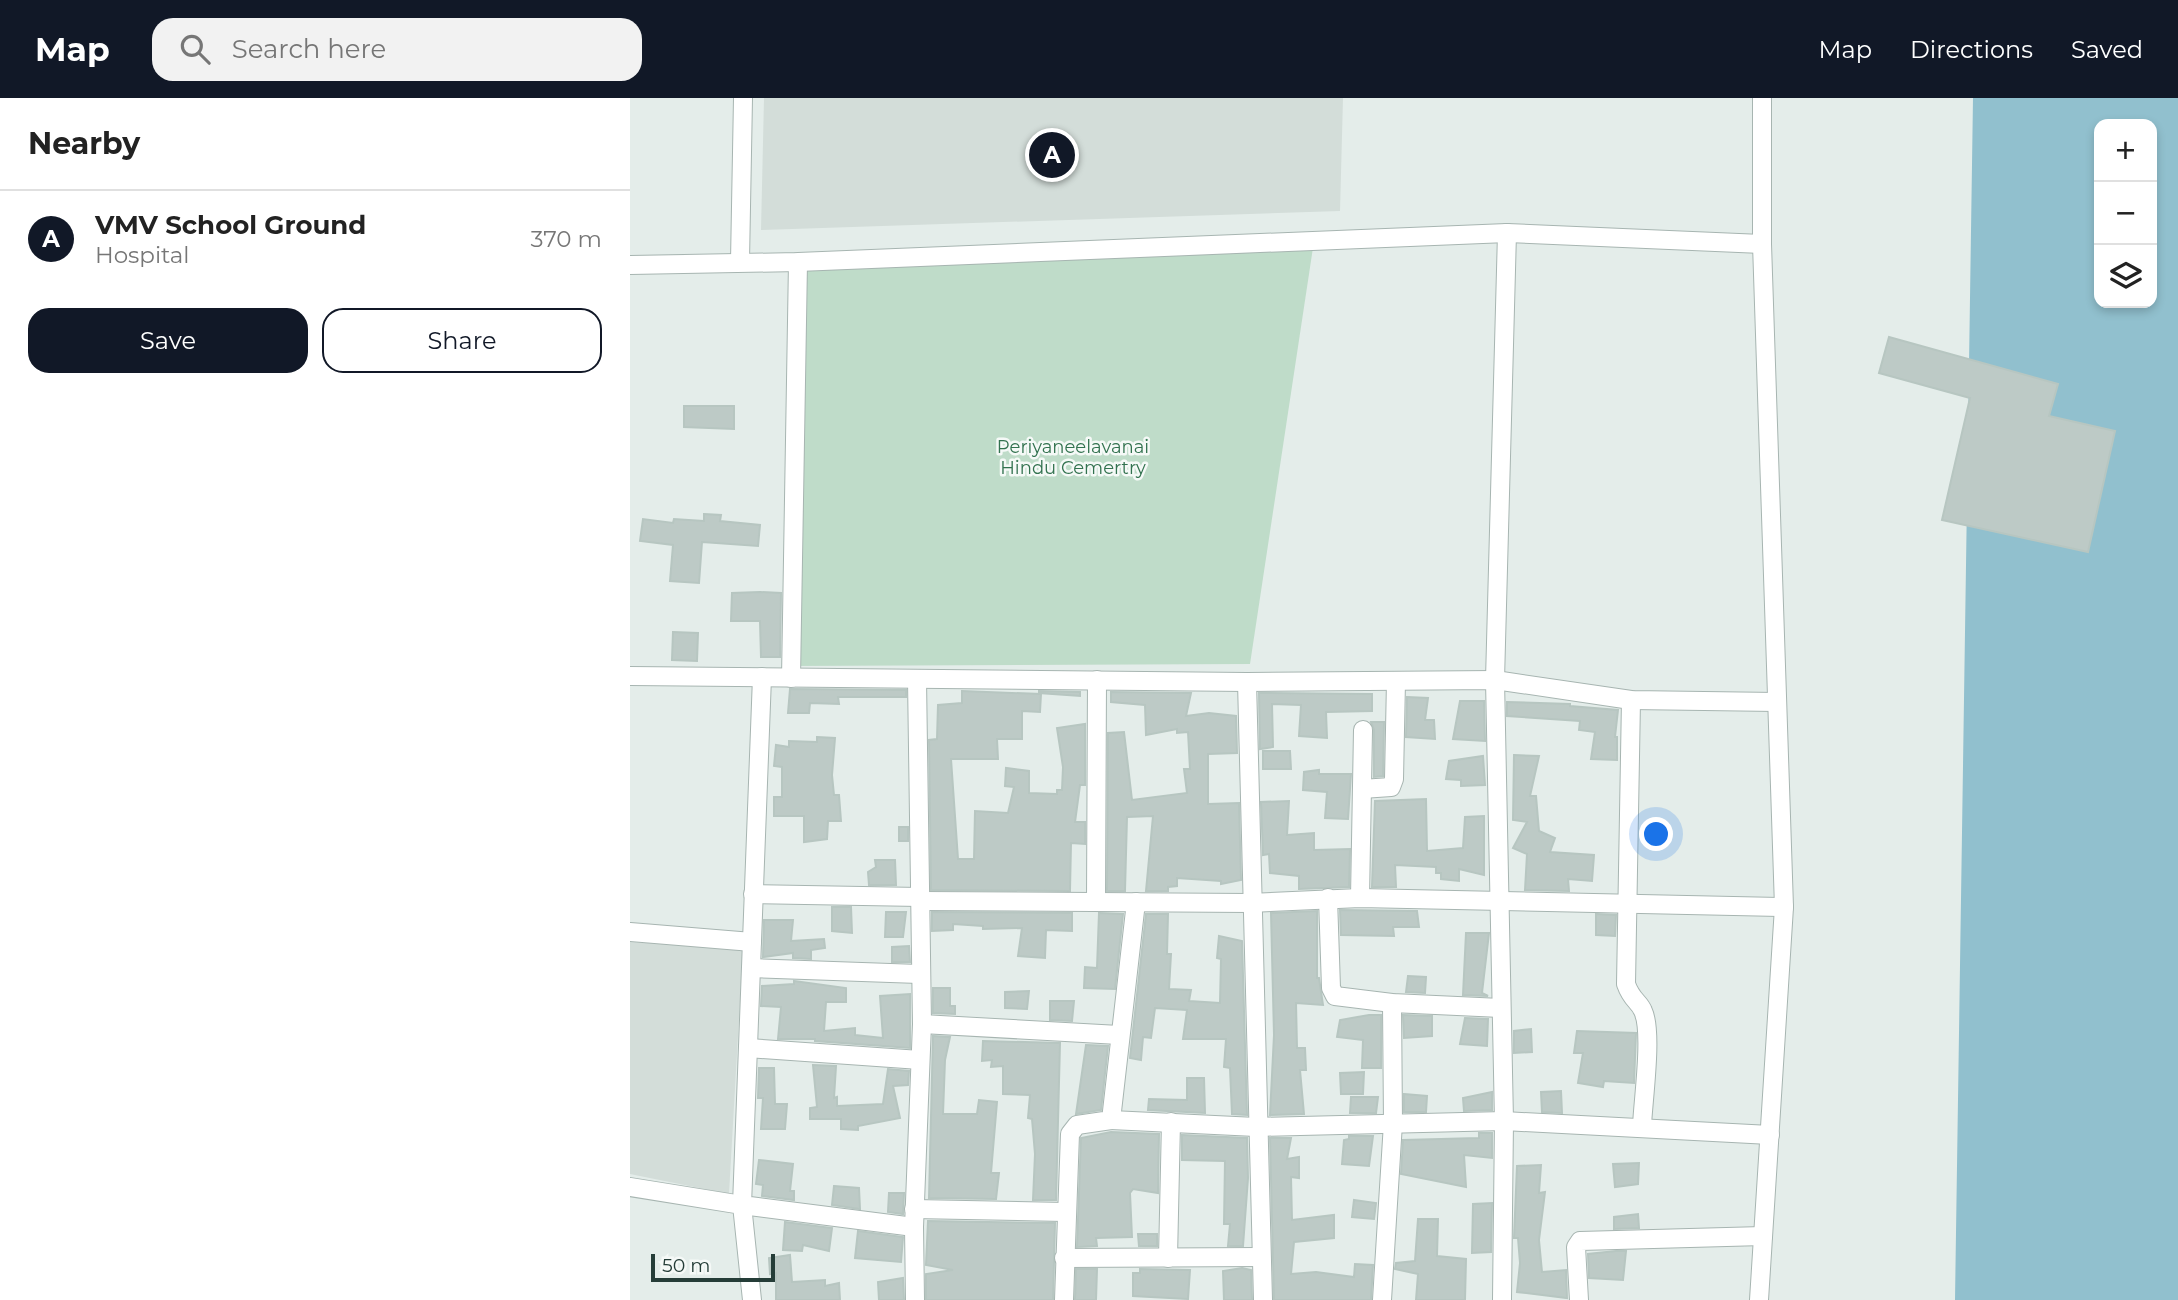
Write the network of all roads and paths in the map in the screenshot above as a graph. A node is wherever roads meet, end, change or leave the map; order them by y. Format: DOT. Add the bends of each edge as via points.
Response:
graph roads {
  1 [pos="743,98"];
  2 [pos="1762,98"];
  3 [pos="1507,233"];
  4 [pos="1762,244"];
  5 [pos="740,261"];
  6 [pos="797,262"];
  7 [pos="630,265"];
  8 [pos="630,676"];
  9 [pos="762,677"];
  10 [pos="791,678"];
  11 [pos="917,679"];
  12 [pos="1097,680"];
  13 [pos="1495,680"];
  14 [pos="1396,681"];
  15 [pos="1247,682"];
  16 [pos="1631,700"];
  17 [pos="1777,702"];
  18 [pos="1363,730"];
  19 [pos="1362,789"];
  20 [pos="753,894"];
  21 [pos="1328,898"];
  22 [pos="1360,898"];
  23 [pos="920,899"];
  24 [pos="1096,902"];
  25 [pos="1136,902"];
  26 [pos="1250,903"];
  27 [pos="1499,903"];
  28 [pos="1626,905"];
  29 [pos="1784,907"];
  30 [pos="630,932"];
  31 [pos="752,942"];
  32 [pos="751,968"];
  33 [pos="919,974"];
  34 [pos="1392,1003"];
  35 [pos="1501,1008"];
  36 [pos="922,1024"];
  37 [pos="1119,1035"];
  38 [pos="748,1048"];
  39 [pos="920,1060"];
  40 [pos="1111,1120"];
  41 [pos="1504,1121"];
  42 [pos="1171,1122"];
  43 [pos="1393,1123"];
  44 [pos="1642,1126"];
  45 [pos="1256,1127"];
  46 [pos="1770,1135"];
  47 [pos="630,1187"];
  48 [pos="742,1205"];
  49 [pos="1065,1212"];
  50 [pos="914,1218"];
  51 [pos="1763,1236"];
  52 [pos="1261,1257"];
  53 [pos="1064,1258"];
  54 [pos="1168,1258"];
  55 [pos="752,1300"];
  56 [pos="915,1300"];
  57 [pos="1063,1300"];
  58 [pos="1263,1300"];
  59 [pos="1382,1300"];
  60 [pos="1502,1300"];
  61 [pos="1579,1300"];
  62 [pos="1759,1300"];
  1 -- 5 [label="street"];
  2 -- 4 [label="street"];
  3 -- 4 [label="street"];
  3 -- 6 [label="street"];
  3 -- 13 [label="street"];
  4 -- 17 [label="street"];
  5 -- 6 [label="street"];
  5 -- 7 [label="street"];
  6 -- 10 [label="street"];
  8 -- 9 [label="street"];
  9 -- 10 [label="street"];
  9 -- 20 [label="street"];
  10 -- 11 [label="street"];
  11 -- 12 [label="street"];
  11 -- 23 [label="street"];
  12 -- 15 [label="street"];
  12 -- 24 [label="street"];
  13 -- 14 [label="street"];
  13 -- 16 [label="street"];
  13 -- 27 [label="street"];
  14 -- 15 [label="street"];
  14 -- 19 [label="street" via="1394,779 1391,787"];
  15 -- 26 [label="street"];
  16 -- 17 [label="street"];
  16 -- 28 [label="street"];
  17 -- 29 [label="street"];
  18 -- 19 [label="street"];
  19 -- 22 [label="street"];
  20 -- 23 [label="street"];
  20 -- 31 [label="street"];
  21 -- 22 [label="street"];
  21 -- 26 [label="street"];
  21 -- 34 [label="street" via="1335,996"];
  22 -- 27 [label="street"];
  23 -- 24 [label="street"];
  23 -- 33 [label="street"];
  24 -- 25 [label="street"];
  25 -- 26 [label="street"];
  25 -- 37 [label="street"];
  26 -- 45 [label="street"];
  27 -- 28 [label="street"];
  27 -- 35 [label="street"];
  28 -- 29 [label="street"];
  28 -- 44 [label="street" via="1626,984 1631,999 1643,1009 1647,1028"];
  29 -- 46 [label="street"];
  30 -- 31 [label="street"];
  31 -- 32 [label="street"];
  32 -- 33 [label="street"];
  32 -- 38 [label="street"];
  33 -- 36 [label="street"];
  34 -- 35 [label="street"];
  34 -- 43 [label="street"];
  35 -- 41 [label="street"];
  36 -- 37 [label="street"];
  36 -- 39 [label="street"];
  37 -- 40 [label="street"];
  38 -- 39 [label="street"];
  38 -- 48 [label="street"];
  39 -- 50 [label="street"];
  40 -- 42 [label="street"];
  40 -- 49 [label="street" via="1077,1125 1070,1134"];
  41 -- 43 [label="street"];
  41 -- 44 [label="street"];
  41 -- 60 [label="street"];
  42 -- 45 [label="street"];
  42 -- 54 [label="street"];
  43 -- 45 [label="street"];
  43 -- 59 [label="street"];
  44 -- 46 [label="street"];
  45 -- 52 [label="street"];
  46 -- 51 [label="street"];
  47 -- 48 [label="street"];
  48 -- 50 [label="street"];
  48 -- 55 [label="street"];
  49 -- 50 [label="street"];
  49 -- 53 [label="street"];
  50 -- 56 [label="street"];
  51 -- 61 [label="street" via="1580,1241 1576,1247"];
  51 -- 62 [label="street"];
  52 -- 54 [label="street"];
  52 -- 58 [label="street"];
  53 -- 54 [label="street"];
  53 -- 57 [label="street"];
}
